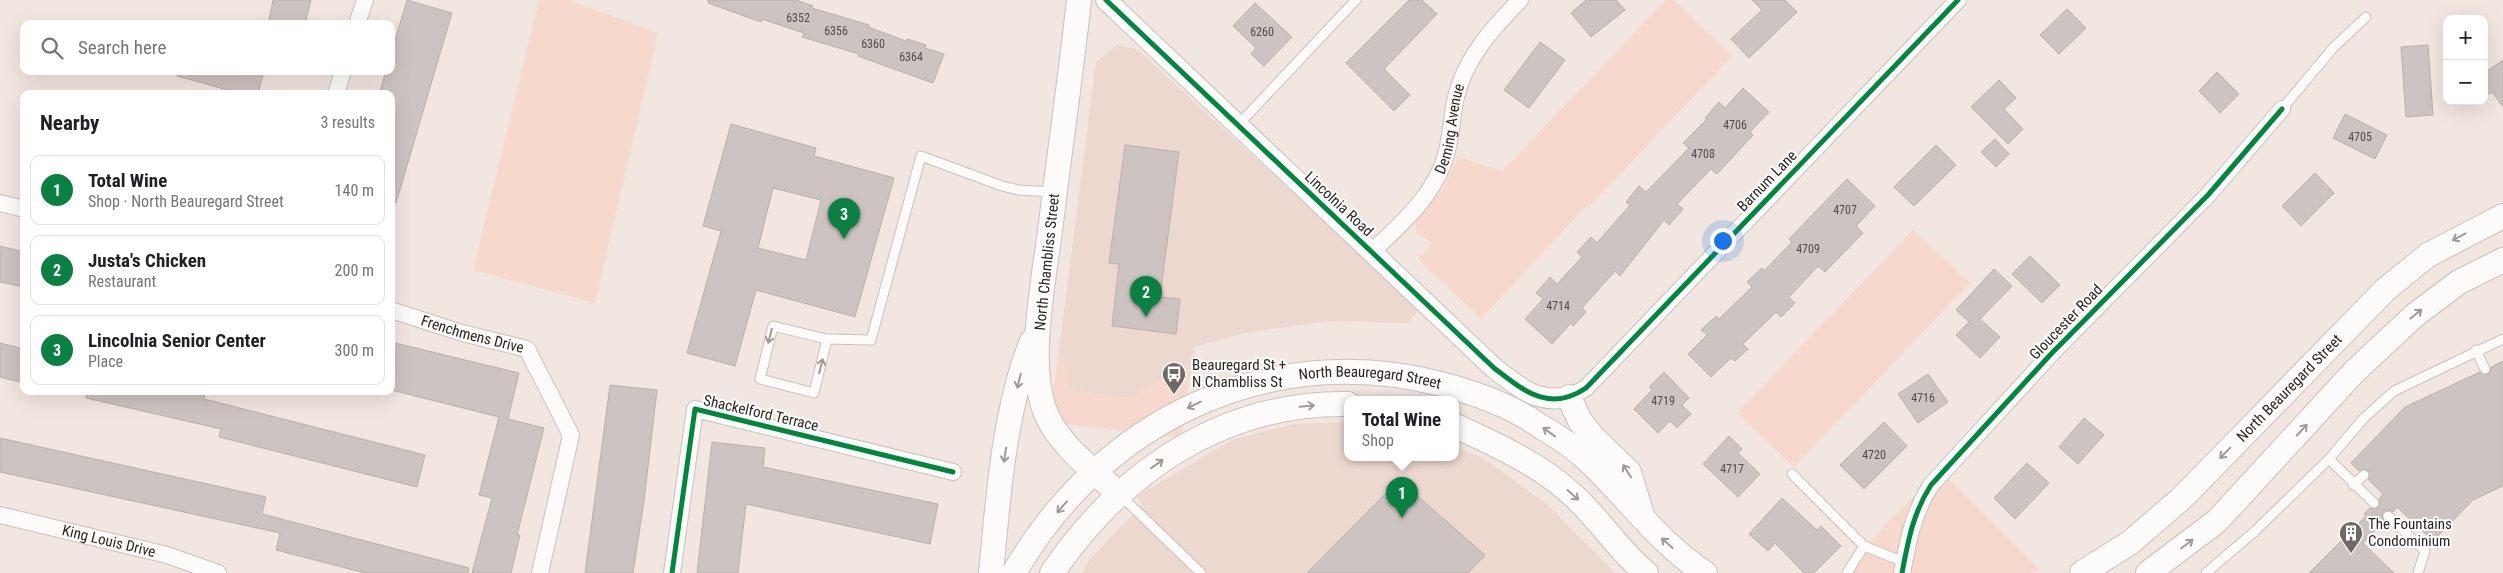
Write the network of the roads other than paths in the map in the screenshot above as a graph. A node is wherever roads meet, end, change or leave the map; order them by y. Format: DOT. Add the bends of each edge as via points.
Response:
graph roads {
  1 [pos="365,0"];
  2 [pos="1079,0"];
  3 [pos="1106,0"];
  4 [pos="1356,0"];
  5 [pos="1520,0"];
  6 [pos="1958,0"];
  7 [pos="2366,17"];
  8 [pos="358,20"];
  9 [pos="342,75"];
  10 [pos="337,90"];
  11 [pos="2282,109"];
  12 [pos="1238,125"];
  13 [pos="1055,192"];
  14 [pos="0,203"];
  15 [pos="20,208"];
  16 [pos="2503,216"];
  17 [pos="1372,252"];
  18 [pos="2503,260"];
  19 [pos="2503,275"];
  20 [pos="2459,282"];
  21 [pos="395,311"];
  22 [pos="1039,323"];
  23 [pos="827,339"];
  24 [pos="2503,339"];
  25 [pos="2476,350"];
  26 [pos="2485,369"];
  27 [pos="1570,397"];
  28 [pos="1344,404"];
  29 [pos="1459,427"];
  30 [pos="2329,460"];
  31 [pos="952,472"];
  32 [pos="1096,472"];
  33 [pos="1792,474"];
  34 [pos="2364,475"];
  35 [pos="2353,485"];
  36 [pos="1120,495"];
  37 [pos="2374,503"];
  38 [pos="0,515"];
  39 [pos="2388,516"];
  40 [pos="1642,517"];
  41 [pos="1864,546"];
  42 [pos="1903,568"];
  43 [pos="218,573"];
  44 [pos="540,573"];
  45 [pos="672,573"];
  46 [pos="991,573"];
  47 [pos="1014,573"];
  48 [pos="1052,573"];
  49 [pos="1201,573"];
  50 [pos="1646,573"];
  51 [pos="1705,573"];
  52 [pos="1847,573"];
  53 [pos="2082,573"];
  54 [pos="2148,573"];
  55 [pos="2206,573"];
  56 [pos="2418,573"];
  1 -- 8 [label="street"];
  2 -- 13 [label="main road, North Chambliss Street"];
  3 -- 12 [label="street, Lincolnia Road"];
  4 -- 12 [label="lane"];
  5 -- 17 [label="street, Deming Avenue" via="1476,50 1463,74 1448,147 1431,188 1416,209"];
  6 -- 27 [label="street, Barnum Lane" via="1586,388"];
  7 -- 11 [label="lane, Gloucester Road" via="2333,48"];
  9 -- 10 [label="street"];
  11 -- 42 [label="street, Gloucester Road" via="2208,195 2051,354 1931,485 1912,524"];
  12 -- 17 [label="street, Lincolnia Road"];
  13 -- 22 [label="main road, North Chambliss Street"];
  13 -- 23 [label="lane" via="1002,186 921,156 871,340"];
  14 -- 15 [label="street"];
  16 -- 53 [label="main road, North Beauregard Street, one-way" via="2428,255 2384,290 2183,497 2131,542"];
  17 -- 27 [label="street, Lincolnia Road" via="1494,368 1520,388 1542,399"];
  18 -- 20 [label="main road"];
  19 -- 20 [label="main road"];
  54 -- 20 [label="main road, one-way" via="2217,521 2354,372 2415,314"];
  21 -- 44 [label="street, Frenchmens Drive" via="527,349 571,434"];
  22 -- 32 [label="main road, North Chambliss Street" via="1038,379 1048,417 1060,438"];
  22 -- 46 [label="main road, one-way" via="1014,399"];
  23 -- 23 [label="lane, one-way" via="773,326 760,379 814,393"];
  24 -- 25 [label="lane"];
  25 -- 26 [label="lane"];
  25 -- 30 [label="lane" via="2394,392 2363,419"];
  40 -- 27 [label="main road, one-way" via="1629,472 1591,435 1580,421"];
  36 -- 28 [label="main road, North Beauregard Street, one-way" via="1182,446 1220,428 1254,416 1297,407"];
  29 -- 50 [label="main road, one-way" via="1529,461 1552,477"];
  30 -- 35 [label="lane"];
  30 -- 55 [label="lane"];
  31 -- 45 [label="street, Shackelford Terrace" via="695,409"];
  32 -- 36 [label="main road, North Chambliss Street"];
  40 -- 32 [label="main road, North Beauregard Street, one-way" via="1593,465 1540,425 1498,402 1458,388 1389,373 1353,371 1274,378 1222,393 1166,420"];
  32 -- 47 [label="main road, North Beauregard Street, one-way" via="1036,538"];
  33 -- 41 [label="lane"];
  34 -- 35 [label="lane"];
  35 -- 37 [label="lane"];
  36 -- 48 [label="main road, North Beauregard Street" via="1089,525"];
  36 -- 49 [label="lane"];
  38 -- 43 [label="street, King Louis Drive" via="167,556"];
  39 -- 56 [label="lane" via="2425,550"];
  51 -- 40 [label="main road, North Beauregard Street, one-way" via="1664,542"];
  41 -- 42 [label="lane"];
  41 -- 52 [label="lane"];
}
